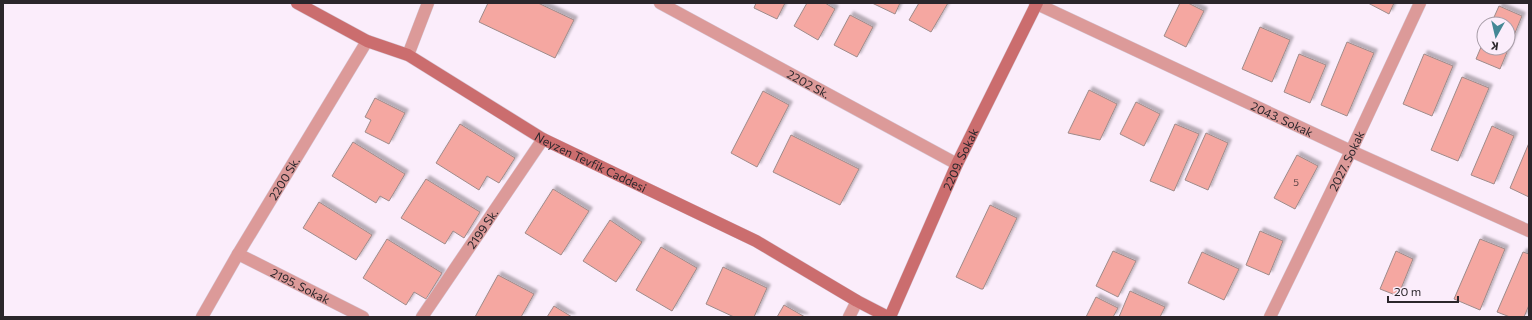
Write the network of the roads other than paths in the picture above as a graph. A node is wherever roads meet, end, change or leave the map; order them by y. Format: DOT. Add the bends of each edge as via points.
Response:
graph roads {
  1 [pos="297,3"];
  2 [pos="428,3"];
  3 [pos="660,3"];
  4 [pos="1036,3"];
  5 [pos="1420,3"];
  6 [pos="367,41"];
  7 [pos="408,55"];
  8 [pos="543,139"];
  9 [pos="1351,151"];
  10 [pos="957,164"];
  11 [pos="1529,231"];
  12 [pos="238,254"];
  13 [pos="857,301"];
  14 [pos="202,317"];
  15 [pos="363,317"];
  16 [pos="422,317"];
  17 [pos="849,317"];
  18 [pos="889,317"];
  19 [pos="1270,317"];
  1 -- 6 [label="street, Neyzen Tevfik Caddesi"];
  2 -- 7 [label="street"];
  3 -- 10 [label="street, 2202 Sk."];
  4 -- 9 [label="street, 2043. Sokak"];
  4 -- 10 [label="street, 2209. Sokak"];
  5 -- 9 [label="street, 2027. Sokak"];
  6 -- 7 [label="street, Neyzen Tevfik Caddesi"];
  6 -- 12 [label="street, 2200 Sk."];
  7 -- 8 [label="street, Neyzen Tevfik Caddesi"];
  8 -- 13 [label="street, Neyzen Tevfik Caddesi" via="756,240"];
  8 -- 16 [label="street, 2199 Sk."];
  9 -- 11 [label="street, 2043. Sokak"];
  9 -- 19 [label="street, 2027. Sokak"];
  10 -- 18 [label="street, 2209. Sokak"];
  12 -- 14 [label="street, 2200 Sk."];
  12 -- 15 [label="street, 2195. Sokak"];
  13 -- 17 [label="street"];
  13 -- 18 [label="street, Neyzen Tevfik Caddesi"];
}
